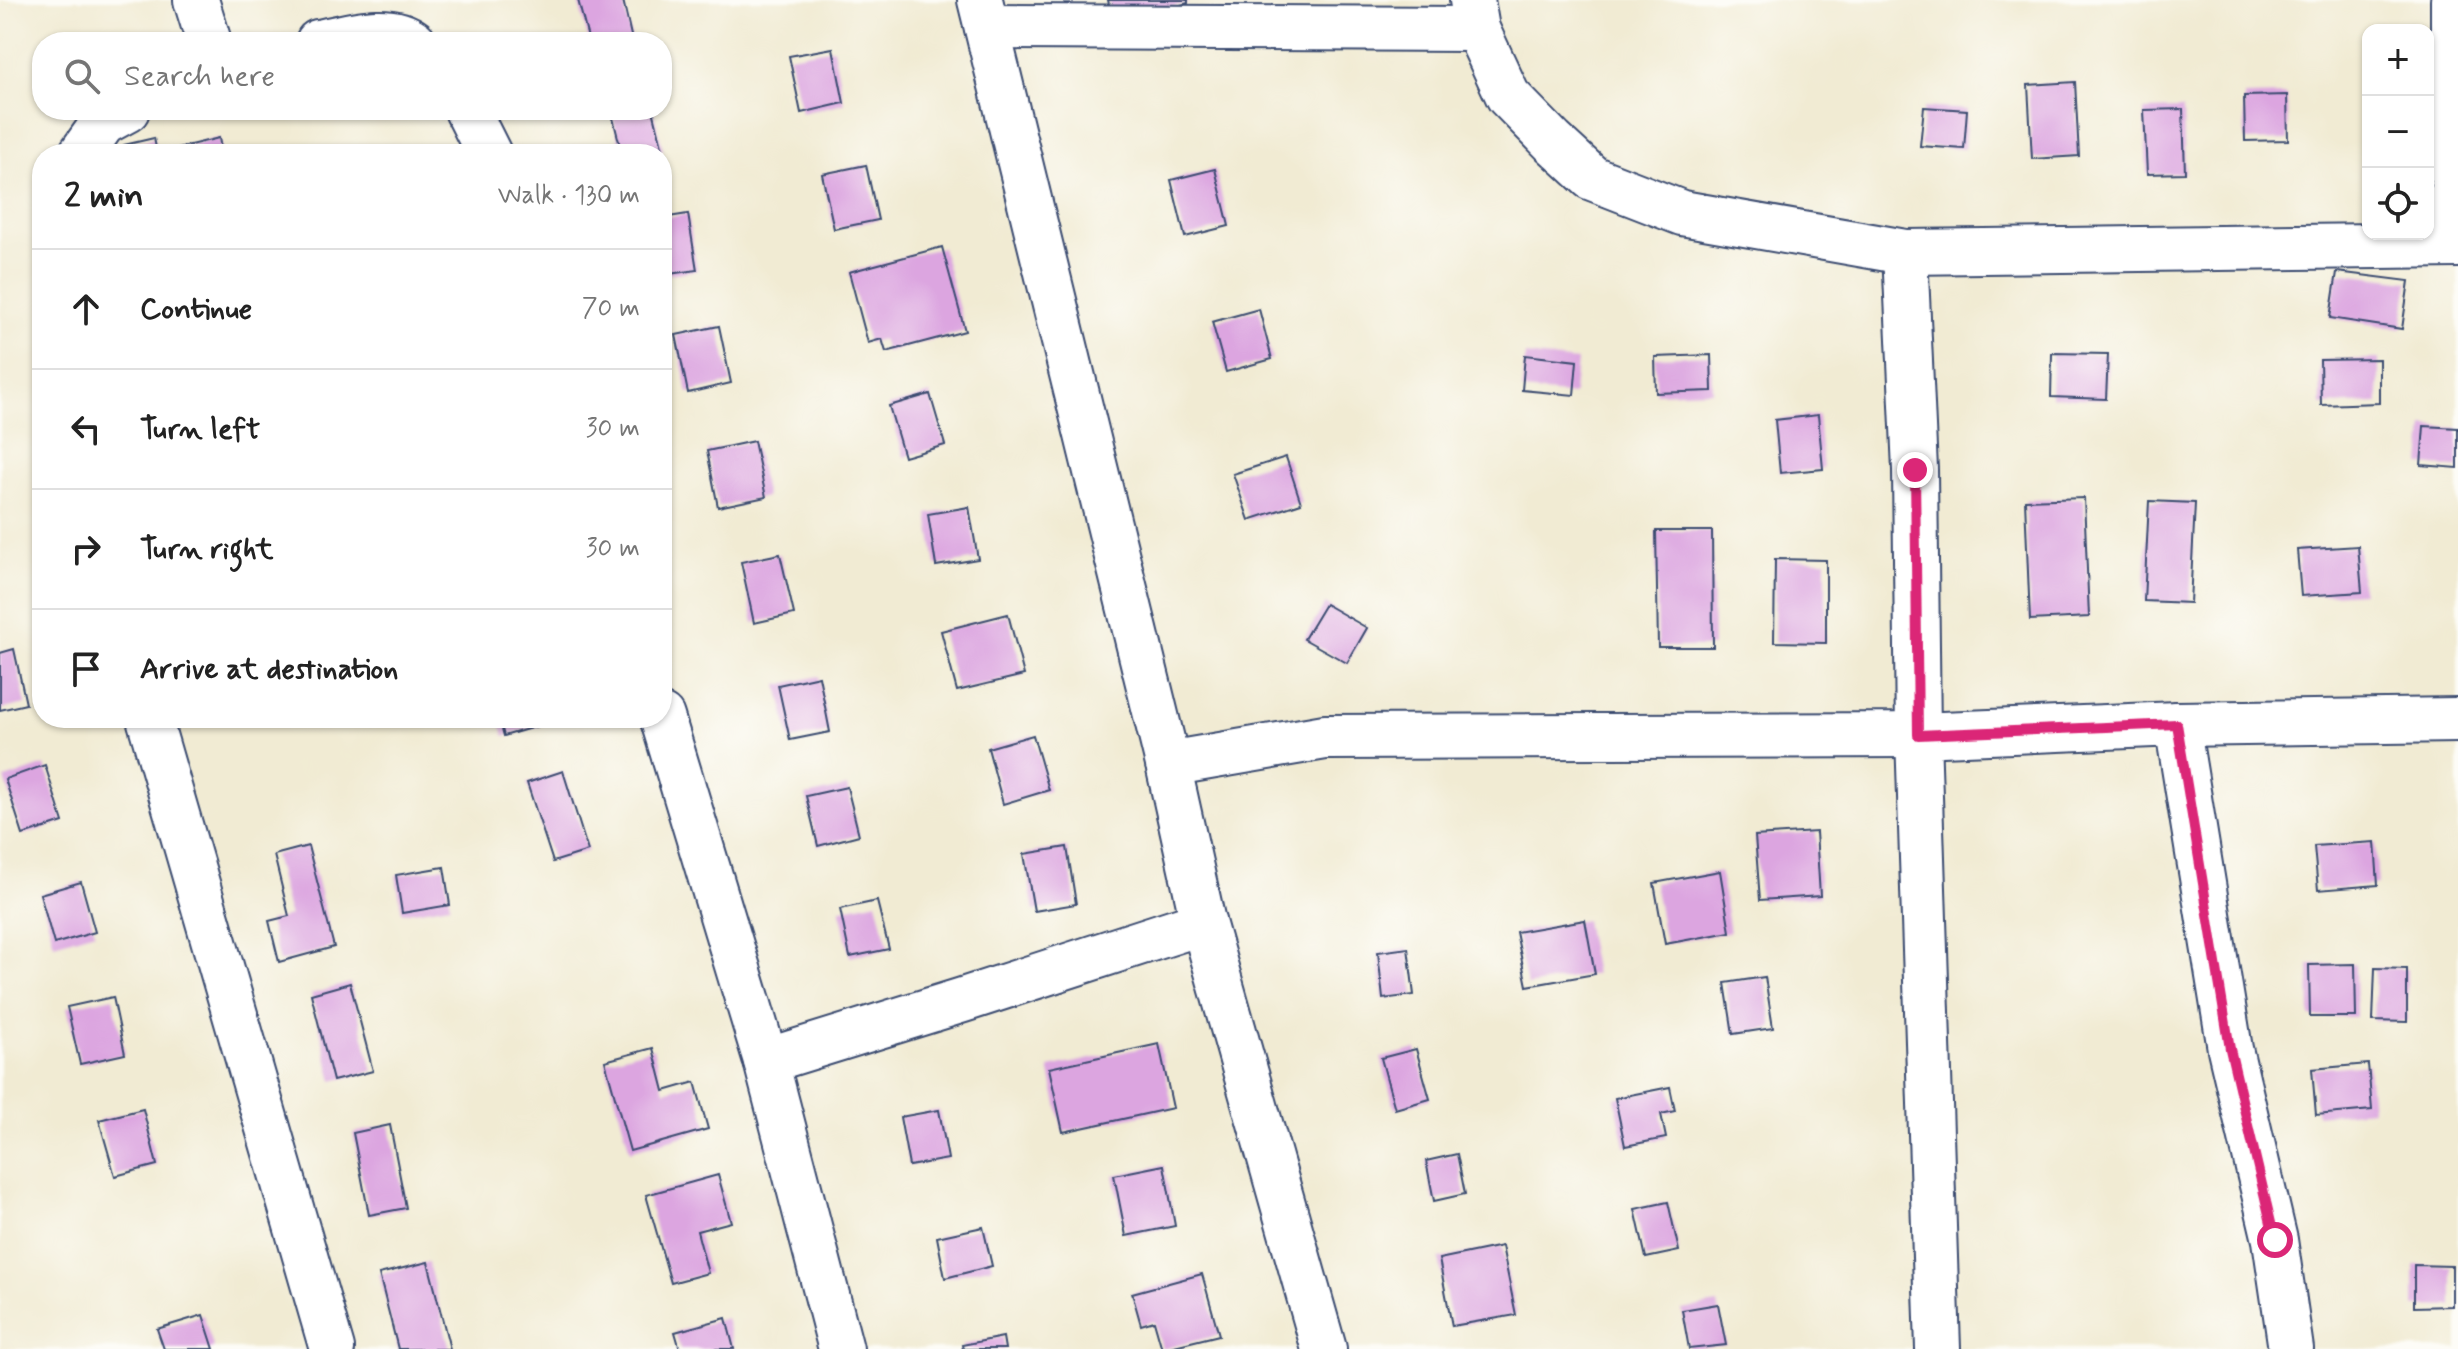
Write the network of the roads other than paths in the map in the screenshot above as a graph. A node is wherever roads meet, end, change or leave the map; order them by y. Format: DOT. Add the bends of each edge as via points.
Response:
graph roads {
  1 [pos="196,0"];
  2 [pos="2453,0"];
  3 [pos="983,14"];
  4 [pos="1474,14"];
  5 [pos="206,32"];
  6 [pos="109,120"];
  7 [pos="472,120"];
  8 [pos="88,144"];
  9 [pos="484,144"];
  10 [pos="2456,245"];
  11 [pos="1905,252"];
  12 [pos="2458,720"];
  13 [pos="2177,724"];
  14 [pos="152,728"];
  15 [pos="665,728"];
  16 [pos="1918,735"];
  17 [pos="1168,764"];
  18 [pos="1203,922"];
  19 [pos="766,1061"];
  20 [pos="332,1349"];
  21 [pos="841,1349"];
  22 [pos="1324,1349"];
  23 [pos="1938,1349"];
  24 [pos="2291,1349"];
  1 -- 5 [label="street"];
  2 -- 10 [label="street"];
  3 -- 4 [label="street"];
  3 -- 17 [label="street"];
  4 -- 11 [label="street" via="1508,96 1592,178 1682,213"];
  6 -- 8 [label="street"];
  7 -- 9 [label="street"];
  10 -- 11 [label="street"];
  11 -- 16 [label="street" via="1915,470"];
  12 -- 13 [label="street"];
  13 -- 16 [label="street"];
  13 -- 24 [label="street" via="2230,1049 2275,1240"];
  14 -- 20 [label="street"];
  15 -- 19 [label="street"];
  16 -- 17 [label="street" via="1325,737"];
  16 -- 23 [label="street"];
  17 -- 18 [label="street"];
  18 -- 19 [label="street"];
  18 -- 22 [label="street"];
  19 -- 21 [label="street"];
}
